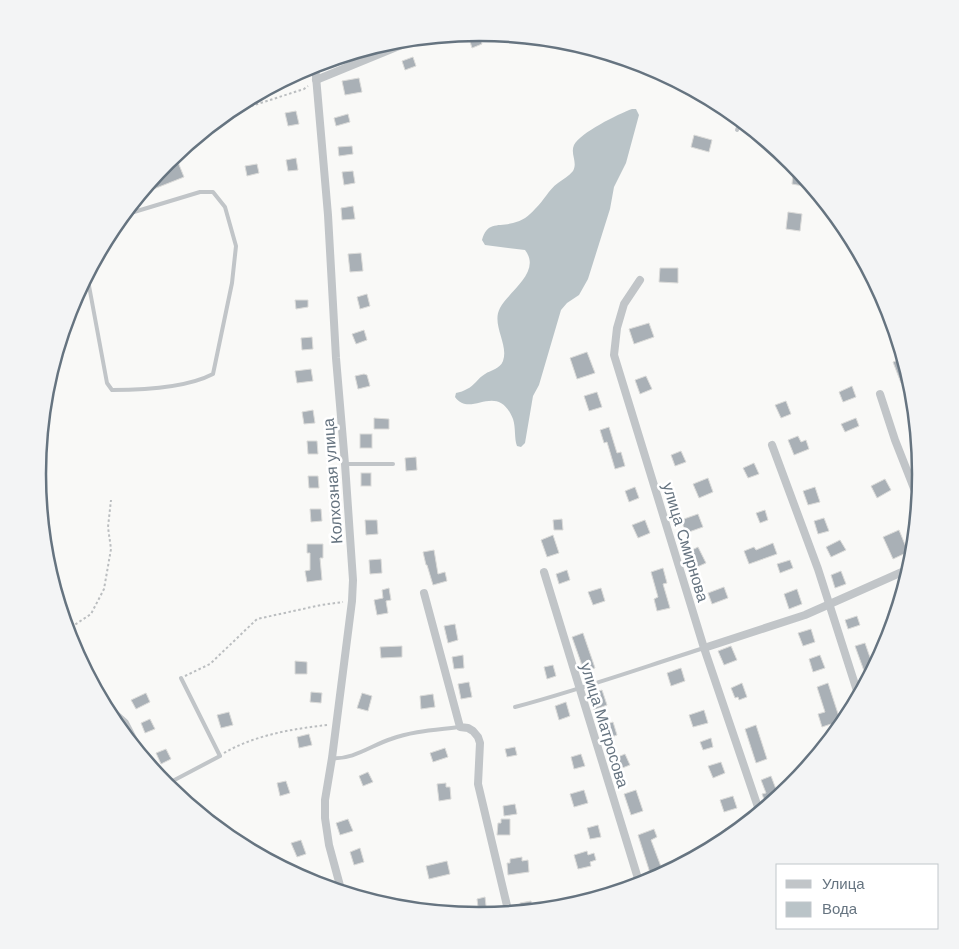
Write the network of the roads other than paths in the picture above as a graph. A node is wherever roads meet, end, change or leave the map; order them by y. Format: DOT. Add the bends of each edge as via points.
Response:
graph roads {
  1 [pos="383,53"];
  2 [pos="316,73"];
  3 [pos="316,80"];
  4 [pos="136,211"];
  5 [pos="640,280"];
  6 [pos="89,287"];
  7 [pos="880,394"];
  8 [pos="772,445"];
  9 [pos="345,464"];
  10 [pos="393,464"];
  11 [pos="913,485"];
  12 [pos="544,572"];
  13 [pos="901,572"];
  14 [pos="424,593"];
  15 [pos="828,605"];
  16 [pos="704,648"];
  17 [pos="181,678"];
  18 [pos="580,689"];
  19 [pos="856,689"];
  20 [pos="515,707"];
  21 [pos="460,727"];
  22 [pos="332,758"];
  23 [pos="173,781"];
  24 [pos="758,806"];
  25 [pos="638,878"];
  26 [pos="340,885"];
  27 [pos="507,907"];
  1 -- 3 [label="street"];
  2 -- 3 [label="street, Колхозная улица"];
  3 -- 9 [label="street, Колхозная улица"];
  4 -- 6 [label="lane" via="200,192 214,192 225,207 236,246 232,283 213,374 201,380 157,388 112,390 106,383"];
  5 -- 16 [label="street, улица Смирнова" via="624,304 614,355"];
  7 -- 11 [label="street"];
  8 -- 15 [label="street"];
  9 -- 10 [label="lane"];
  9 -- 22 [label="street, Колхозная улица" via="353,580"];
  12 -- 18 [label="street, улица Матросова"];
  13 -- 15 [label="street"];
  14 -- 21 [label="street"];
  15 -- 16 [label="street"];
  15 -- 19 [label="street"];
  16 -- 18 [label="lane"];
  16 -- 24 [label="street, улица Смирнова"];
  17 -- 23 [label="lane" via="220,756"];
  18 -- 20 [label="lane"];
  18 -- 25 [label="street, улица Матросова"];
  21 -- 22 [label="lane" via="411,733 340,759"];
  21 -- 27 [label="street" via="468,728 480,743 478,784"];
  22 -- 26 [label="street, Колхозная улица" via="325,818"];
}
